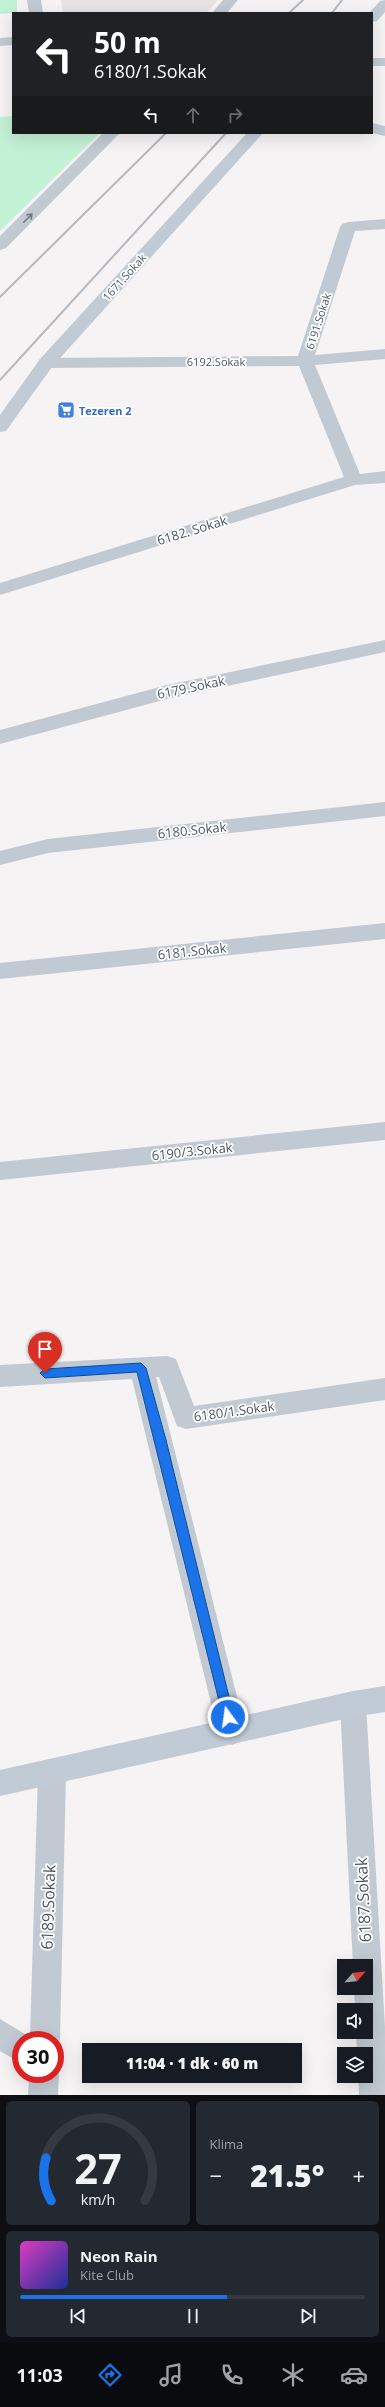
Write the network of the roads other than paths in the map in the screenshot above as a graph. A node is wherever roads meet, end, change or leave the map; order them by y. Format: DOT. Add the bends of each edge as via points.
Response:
graph roads {
  1 [pos="34,0"];
  2 [pos="231,0"];
  3 [pos="385,4"];
  4 [pos="36,12"];
  5 [pos="219,12"];
  6 [pos="373,17"];
  7 [pos="12,41"];
  8 [pos="0,42"];
  9 [pos="373,62"];
  10 [pos="385,62"];
  11 [pos="373,128"];
  12 [pos="385,131"];
  13 [pos="111,134"];
  14 [pos="254,134"];
  15 [pos="385,224"];
  16 [pos="0,245"];
  17 [pos="385,354"];
  18 [pos="305,361"];
  19 [pos="46,363"];
  20 [pos="0,427"];
  21 [pos="385,477"];
  22 [pos="354,480"];
  23 [pos="0,589"];
  24 [pos="385,646"];
  25 [pos="0,737"];
  26 [pos="385,809"];
  27 [pos="0,858"];
  28 [pos="385,931"];
  29 [pos="0,971"];
  30 [pos="385,1131"];
  31 [pos="0,1171"];
  32 [pos="141,1368"];
  33 [pos="0,1376"];
  34 [pos="385,1389"];
  35 [pos="385,1699"];
  36 [pos="353,1704"];
  37 [pos="232,1732"];
  38 [pos="52,1773"];
  39 [pos="0,1783"];
  40 [pos="45,2031"];
  41 [pos="0,2034"];
  42 [pos="12,2042"];
  43 [pos="44,2083"];
  44 [pos="43,2095"];
  45 [pos="374,2095"];
  1 -- 4 [label="street"];
  2 -- 5 [label="street"];
  3 -- 6 [label="street"];
  7 -- 8 [label="street"];
  9 -- 10 [label="street"];
  11 -- 12 [label="street"];
  16 -- 13 [label="street, one-way"];
  14 -- 19 [label="street, 1671.Sokak"];
  15 -- 18 [label="street, 6191.Sokak" via="348,227"];
  17 -- 18 [label="street, 6192.Sokak"];
  18 -- 19 [label="street, 6192.Sokak"];
  18 -- 22 [label="street, 6191.Sokak"];
  19 -- 20 [label="street, 1671.Sokak"];
  21 -- 22 [label="street, 6182. Sokak"];
  22 -- 23 [label="street, 6182. Sokak"];
  24 -- 25 [label="street, 6179.Sokak" via="167,692"];
  26 -- 27 [label="street, 6180.Sokak" via="48,846"];
  28 -- 29 [label="street, 6181.Sokak"];
  30 -- 31 [label="street, 6190/3.Sokak"];
  32 -- 33 [label="street, 6180/1.Sokak"];
  32 -- 34 [label="street, 6180/1.Sokak" via="167,1366 186,1418"];
  32 -- 37 [label="street"];
  35 -- 36 [label="street"];
  36 -- 37 [label="street"];
  36 -- 45 [label="street, 6187.Sokak"];
  37 -- 38 [label="street"];
  38 -- 39 [label="street"];
  38 -- 40 [label="street, 6189.Sokak"];
  41 -- 42 [label="street"];
  43 -- 44 [label="street"];
}
